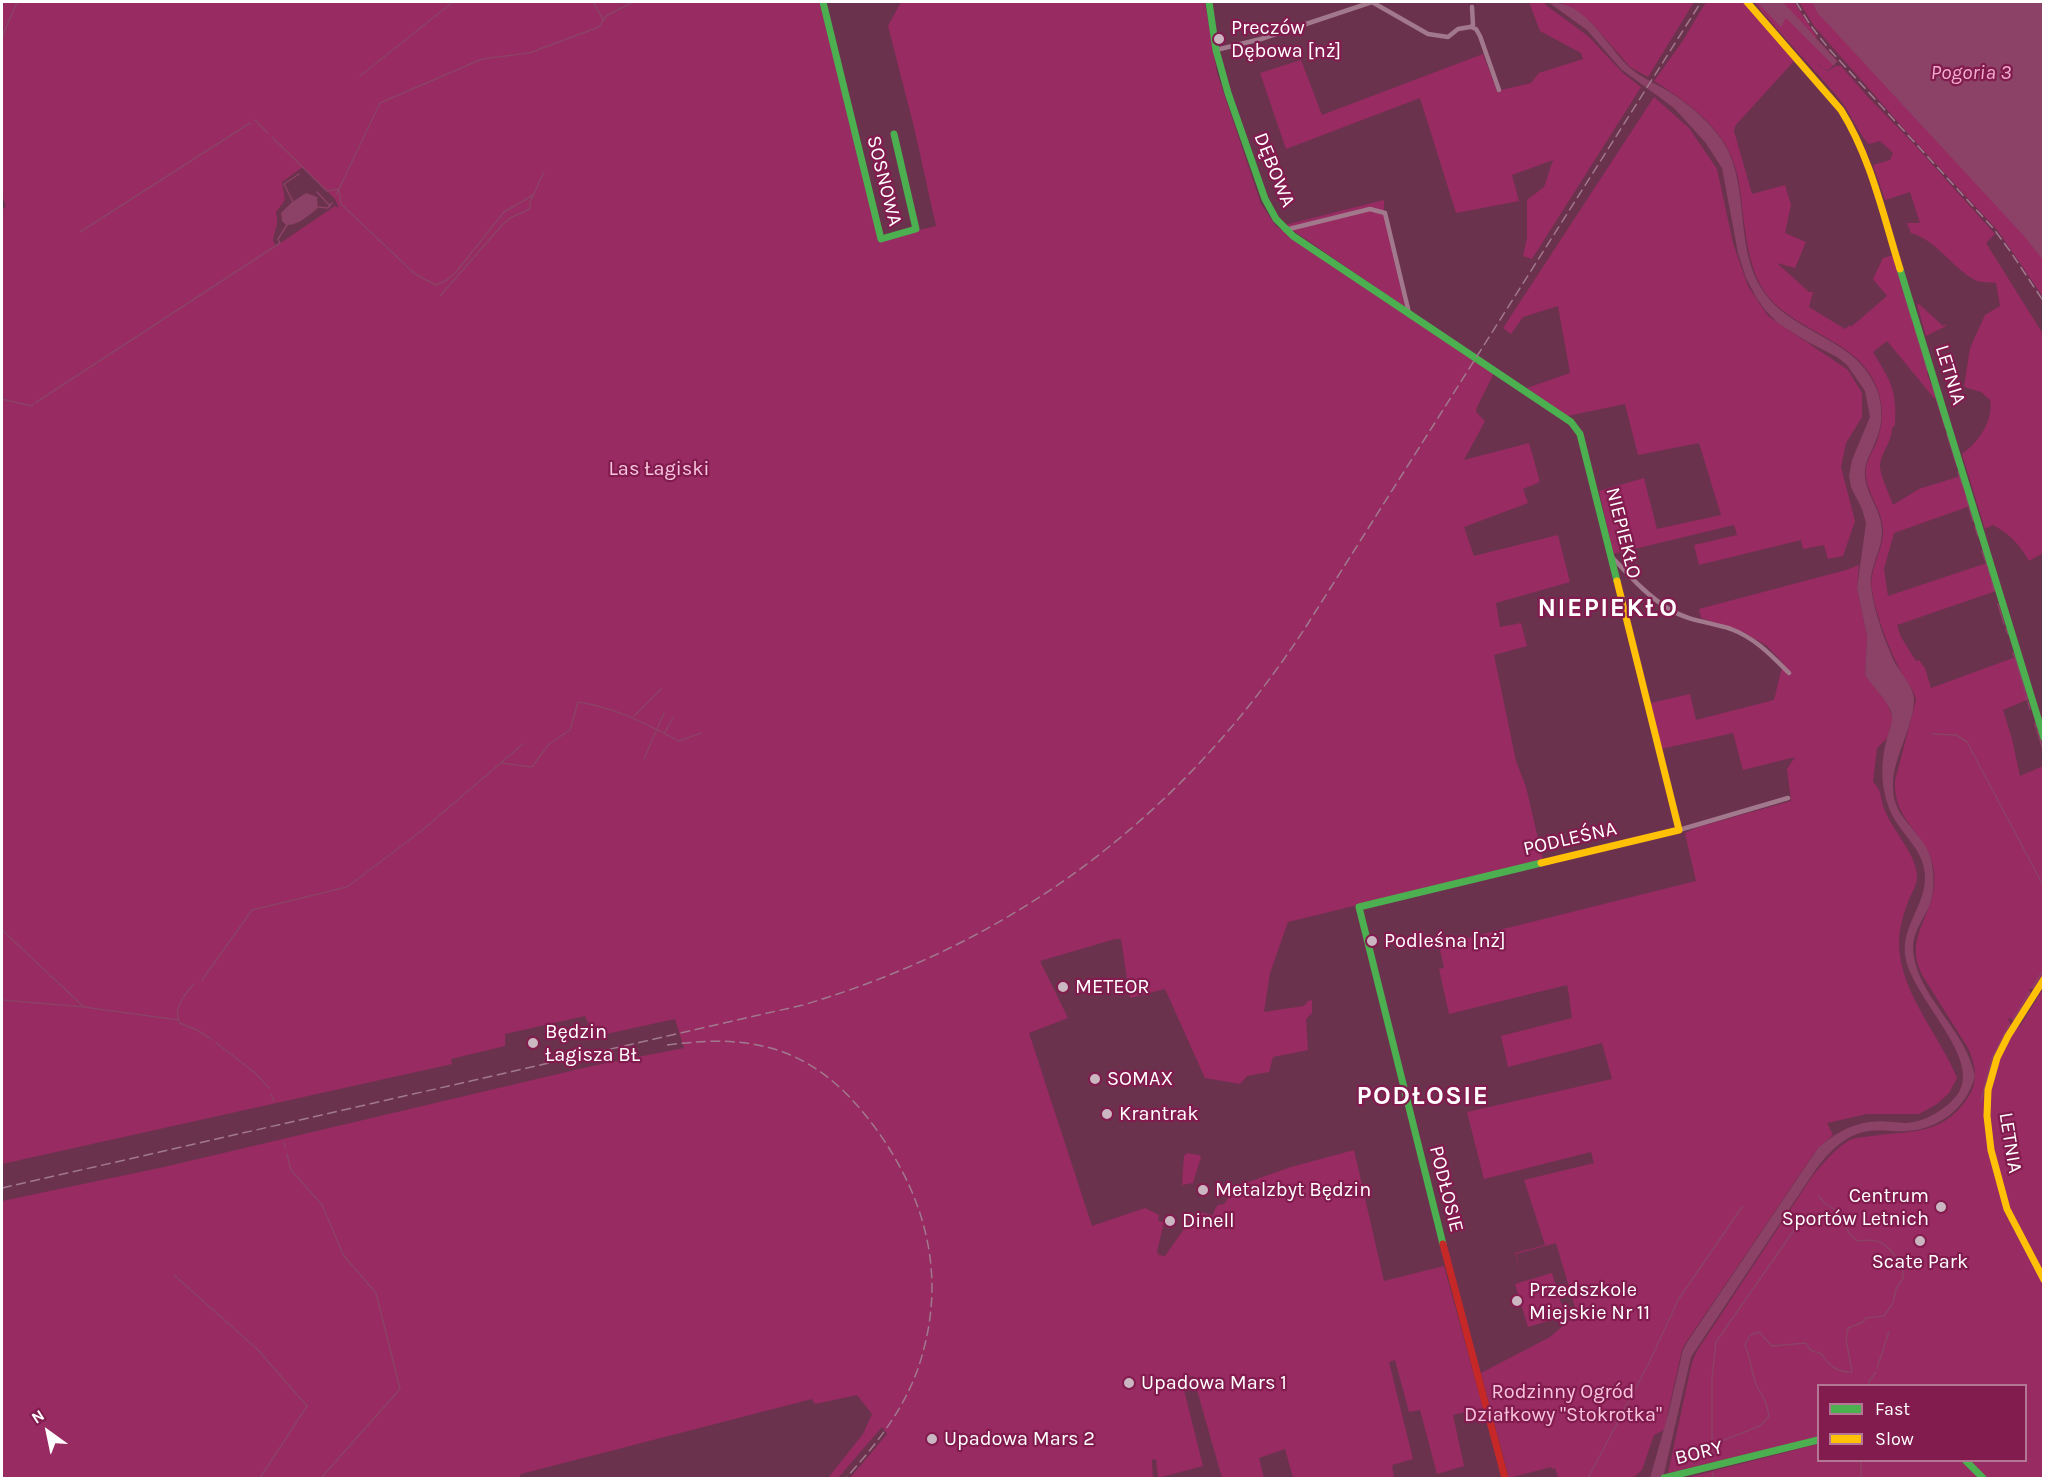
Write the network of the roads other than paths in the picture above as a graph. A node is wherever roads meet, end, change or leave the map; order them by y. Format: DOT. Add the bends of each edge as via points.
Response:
graph roads {
  1 [pos="823,2"];
  2 [pos="1209,2"];
  3 [pos="1372,2"];
  4 [pos="1747,2"];
  5 [pos="1472,7"];
  6 [pos="1471,27"];
  7 [pos="1216,50"];
  8 [pos="1499,90"];
  9 [pos="894,134"];
  10 [pos="1285,230"];
  11 [pos="1409,313"];
  12 [pos="1511,380"];
  13 [pos="1611,556"];
  14 [pos="1789,673"];
  15 [pos="2043,738"];
  16 [pos="1788,798"];
  17 [pos="1679,830"];
  18 [pos="1359,907"];
  19 [pos="2043,979"];
  20 [pos="2043,1280"];
  21 [pos="1817,1440"];
  22 [pos="1966,1462"];
  23 [pos="1505,1479"];
  24 [pos="1664,1479"];
  25 [pos="1983,1479"];
  1 -- 9 [label="street, SOSNOWA" via="881,239 916,229"];
  2 -- 7 [label="street, DĘBOWA"];
  3 -- 6 [label="street" via="1434,36 1448,37 1458,29"];
  3 -- 7 [label="street"];
  4 -- 15 [label="street, LETNIA" via="1841,110 1863,149"];
  5 -- 6 [label="street"];
  6 -- 8 [label="street" via="1480,36"];
  7 -- 10 [label="street, DĘBOWA" via="1265,199"];
  10 -- 11 [label="street, DĘBOWA"];
  10 -- 11 [label="street" via="1370,209 1385,213"];
  11 -- 12 [label="street, DĘBOWA"];
  12 -- 13 [label="street, NIEPIEKŁO" via="1571,422 1580,434"];
  13 -- 14 [label="street" via="1659,603 1698,621 1738,632 1768,650"];
  13 -- 17 [label="street, NIEPIEKŁO"];
  16 -- 17 [label="street, PODLEŚNA"];
  17 -- 18 [label="street, PODLEŚNA"];
  18 -- 23 [label="street, PODŁOSIE"];
  19 -- 20 [label="street, LETNIA" via="1997,1058 1988,1090 1987,1116 2005,1204"];
  21 -- 24 [label="street, BORY"];
  22 -- 25 [label="street"];
}
